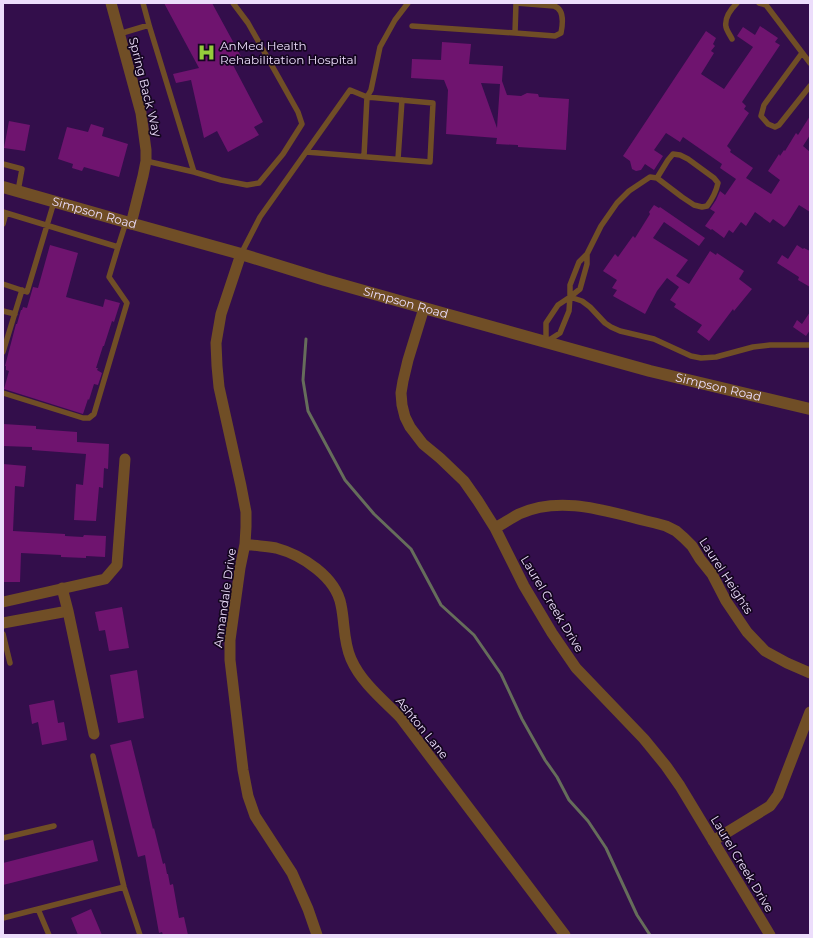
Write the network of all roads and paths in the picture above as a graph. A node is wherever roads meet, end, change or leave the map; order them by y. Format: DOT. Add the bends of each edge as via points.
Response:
graph roads {
  1 [pos="111,3"];
  2 [pos="143,3"];
  3 [pos="233,3"];
  4 [pos="408,3"];
  5 [pos="512,3"];
  6 [pos="516,3"];
  7 [pos="737,3"];
  8 [pos="759,3"];
  9 [pos="149,25"];
  10 [pos="412,26"];
  11 [pos="515,33"];
  12 [pos="119,34"];
  13 [pos="732,39"];
  14 [pos="802,53"];
  15 [pos="810,63"];
  16 [pos="810,86"];
  17 [pos="368,97"];
  18 [pos="402,100"];
  19 [pos="306,152"];
  20 [pos="364,156"];
  21 [pos="398,159"];
  22 [pos="146,161"];
  23 [pos="3,164"];
  24 [pos="194,172"];
  25 [pos="658,178"];
  26 [pos="3,187"];
  27 [pos="18,191"];
  28 [pos="54,201"];
  29 [pos="5,212"];
  30 [pos="128,223"];
  31 [pos="3,224"];
  32 [pos="47,226"];
  33 [pos="118,247"];
  34 [pos="241,254"];
  35 [pos="587,254"];
  36 [pos="3,284"];
  37 [pos="22,290"];
  38 [pos="570,297"];
  39 [pos="424,308"];
  40 [pos="3,311"];
  41 [pos="15,314"];
  42 [pos="546,342"];
  43 [pos="810,345"];
  44 [pos="3,352"];
  45 [pos="3,393"];
  46 [pos="810,409"];
  47 [pos="125,459"];
  48 [pos="495,528"];
  49 [pos="245,544"];
  50 [pos="62,588"];
  51 [pos="3,602"];
  52 [pos="68,611"];
  53 [pos="3,623"];
  54 [pos="3,634"];
  55 [pos="10,663"];
  56 [pos="810,673"];
  57 [pos="810,712"];
  58 [pos="94,734"];
  59 [pos="93,756"];
  60 [pos="54,826"];
  61 [pos="3,838"];
  62 [pos="713,841"];
  63 [pos="124,886"];
  64 [pos="38,909"];
  65 [pos="3,918"];
  66 [pos="50,935"];
  67 [pos="140,935"];
  68 [pos="317,935"];
  69 [pos="565,935"];
  70 [pos="770,935"];
  1 -- 12 [label="street, Spring Back Way"];
  2 -- 9 [label="lane"];
  3 -- 24 [label="lane" via="248,23 298,112 302,124 283,154 259,183 247,185"];
  4 -- 17 [label="lane" via="395,20 380,48 372,90"];
  5 -- 6 [label="lane"];
  6 -- 11 [label="lane"];
  6 -- 11 [label="lane" via="554,6 562,14 561,30 555,36"];
  7 -- 13 [label="lane" via="726,18 726,27"];
  8 -- 14 [label="lane" via="766,5"];
  9 -- 12 [label="lane"];
  9 -- 24 [label="lane"];
  10 -- 11 [label="lane"];
  12 -- 22 [label="street, Spring Back Way" via="141,113"];
  14 -- 15 [label="lane"];
  14 -- 16 [label="lane" via="764,105 761,116 768,124 775,127 779,125"];
  17 -- 18 [label="lane"];
  17 -- 19 [label="lane" via="350,90"];
  17 -- 20 [label="lane"];
  18 -- 21 [label="lane"];
  18 -- 21 [label="lane" via="433,103 430,162"];
  19 -- 20 [label="lane"];
  19 -- 34 [label="lane" via="260,217"];
  20 -- 21 [label="lane"];
  22 -- 24 [label="lane"];
  22 -- 30 [label="street, Spring Back Way"];
  23 -- 27 [label="lane" via="22,169"];
  25 -- 25 [label="lane" via="694,205 702,207 707,206 713,198 718,183 688,159 673,154"];
  25 -- 35 [label="lane" via="650,177 616,203"];
  26 -- 27 [label="street, Simpson Road"];
  27 -- 28 [label="street, Simpson Road"];
  28 -- 30 [label="street, Simpson Road"];
  28 -- 32 [label="lane"];
  29 -- 31 [label="lane"];
  29 -- 32 [label="lane"];
  30 -- 33 [label="lane"];
  30 -- 34 [label="street, Simpson Road"];
  32 -- 33 [label="lane"];
  32 -- 37 [label="lane" via="27,292"];
  33 -- 45 [label="lane" via="109,277 126,303 94,414 84,418"];
  34 -- 39 [label="street, Simpson Road"];
  34 -- 49 [label="street, Annandale Drive" via="221,314 216,354 220,387 246,512"];
  35 -- 38 [label="lane" via="579,262 570,285"];
  35 -- 38 [label="lane" via="580,289"];
  36 -- 37 [label="lane"];
  37 -- 41 [label="lane"];
  38 -- 42 [label="lane" via="569,311 560,333"];
  38 -- 42 [label="lane" via="558,305 546,323"];
  38 -- 43 [label="lane" via="582,301 611,327 654,339 691,356 716,357 770,345"];
  39 -- 42 [label="street, Simpson Road"];
  39 -- 48 [label="street, Laurel Creek Drive" via="403,381 401,393 405,417 423,444 464,480"];
  40 -- 41 [label="lane"];
  41 -- 44 [label="lane"];
  42 -- 46 [label="street, Simpson Road" via="650,371"];
  47 -- 50 [label="street" via="117,564 105,579"];
  48 -- 56 [label="street, Laurel Heights" via="530,510 562,505 589,508 666,526 692,546 712,574 726,601 765,652"];
  48 -- 62 [label="street, Laurel Creek Drive" via="524,586 576,668 644,738 680,786"];
  49 -- 68 [label="street, Annandale Drive" via="230,640 243,770 255,816 292,873"];
  49 -- 69 [label="street, Ashton Lane" via="274,548 295,556 314,567 332,584 341,604 344,636 356,668 369,686 400,716"];
  50 -- 51 [label="street"];
  50 -- 52 [label="street"];
  52 -- 53 [label="street"];
  52 -- 58 [label="street"];
  54 -- 55 [label="lane"];
  57 -- 62 [label="street" via="778,795 770,806"];
  59 -- 63 [label="lane"];
  60 -- 61 [label="lane"];
  62 -- 70 [label="street, Laurel Creek Drive"];
  63 -- 64 [label="lane"];
  63 -- 67 [label="lane"];
  64 -- 65 [label="lane"];
  64 -- 66 [label="lane"];
}
